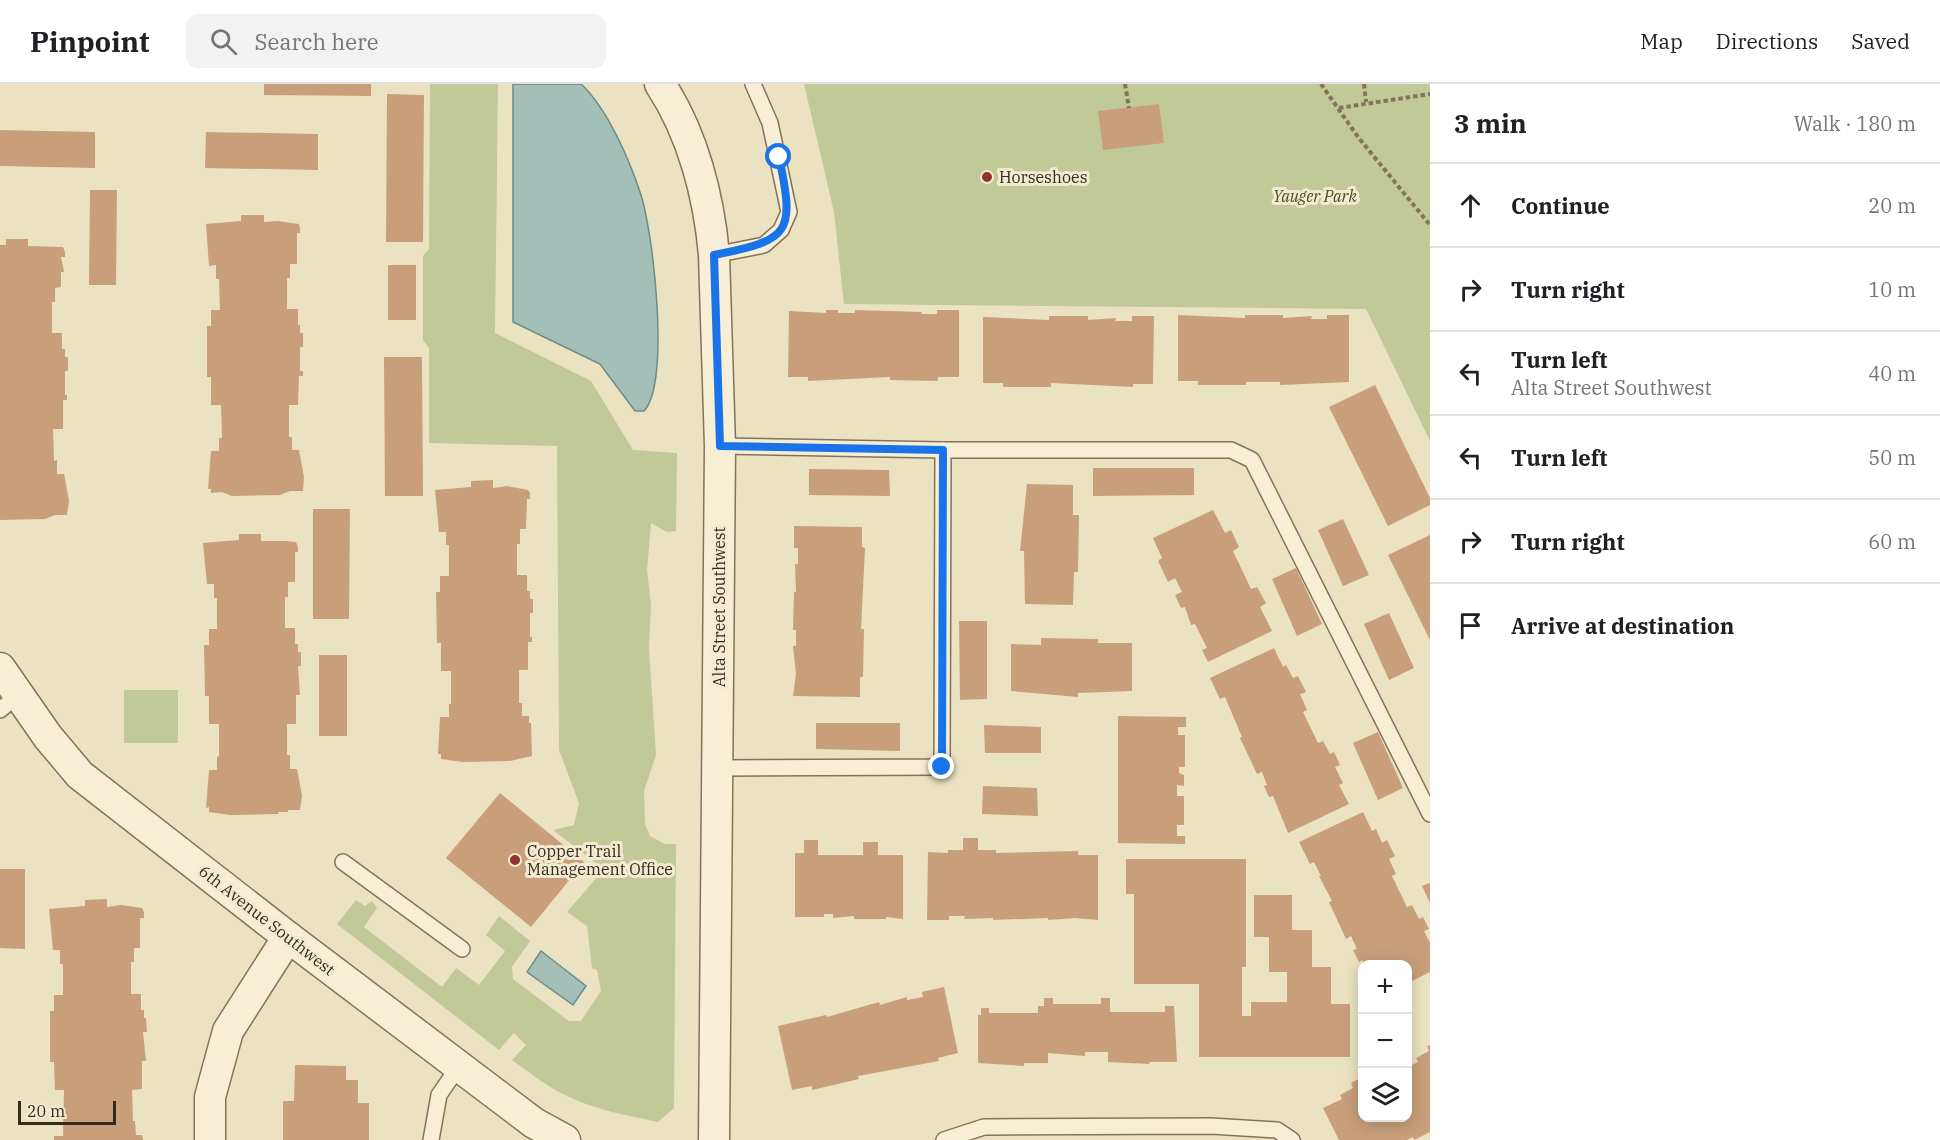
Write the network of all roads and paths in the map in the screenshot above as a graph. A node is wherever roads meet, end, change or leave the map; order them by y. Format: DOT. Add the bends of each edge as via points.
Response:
graph roads {
  1 [pos="660,84"];
  2 [pos="753,84"];
  3 [pos="1125,84"];
  4 [pos="1321,84"];
  5 [pos="1364,84"];
  6 [pos="1430,94"];
  7 [pos="1366,102"];
  8 [pos="1129,108"];
  9 [pos="1338,108"];
  10 [pos="1430,225"];
  11 [pos="714,255"];
  12 [pos="720,446"];
  13 [pos="943,450"];
  14 [pos="0,668"];
  15 [pos="10,702"];
  16 [pos="717,768"];
  17 [pos="1430,814"];
  18 [pos="343,862"];
  19 [pos="288,937"];
  20 [pos="462,949"];
  21 [pos="459,1066"];
  22 [pos="210,1140"];
  23 [pos="431,1140"];
  24 [pos="565,1140"];
  25 [pos="714,1140"];
  26 [pos="944,1140"];
  27 [pos="1292,1140"];
  1 -- 11 [label="street, Alta Street Southwest" via="684,130 699,172 712,226"];
  2 -- 11 [label="lane" via="770,123 789,212 781,230 764,244"];
  3 -- 8 [label="path"];
  4 -- 9 [label="path"];
  5 -- 7 [label="path"];
  6 -- 7 [label="path"];
  7 -- 9 [label="path"];
  9 -- 10 [label="path"];
  11 -- 12 [label="street, Alta Street Southwest"];
  12 -- 13 [label="lane"];
  12 -- 16 [label="street, Alta Street Southwest"];
  13 -- 16 [label="lane" via="942,767"];
  13 -- 17 [label="lane" via="1231,450 1252,460"];
  14 -- 15 [label="street, 6th Avenue Southwest"];
  15 -- 19 [label="street, 6th Avenue Southwest" via="48,737 80,775"];
  16 -- 25 [label="street, Alta Street Southwest"];
  18 -- 20 [label="lane"];
  19 -- 21 [label="street, 6th Avenue Southwest"];
  19 -- 22 [label="street" via="228,1031 210,1097"];
  21 -- 23 [label="lane" via="439,1095"];
  21 -- 24 [label="street, 6th Avenue Southwest"];
  26 -- 27 [label="lane" via="984,1127 1199,1126 1277,1130"];
}
